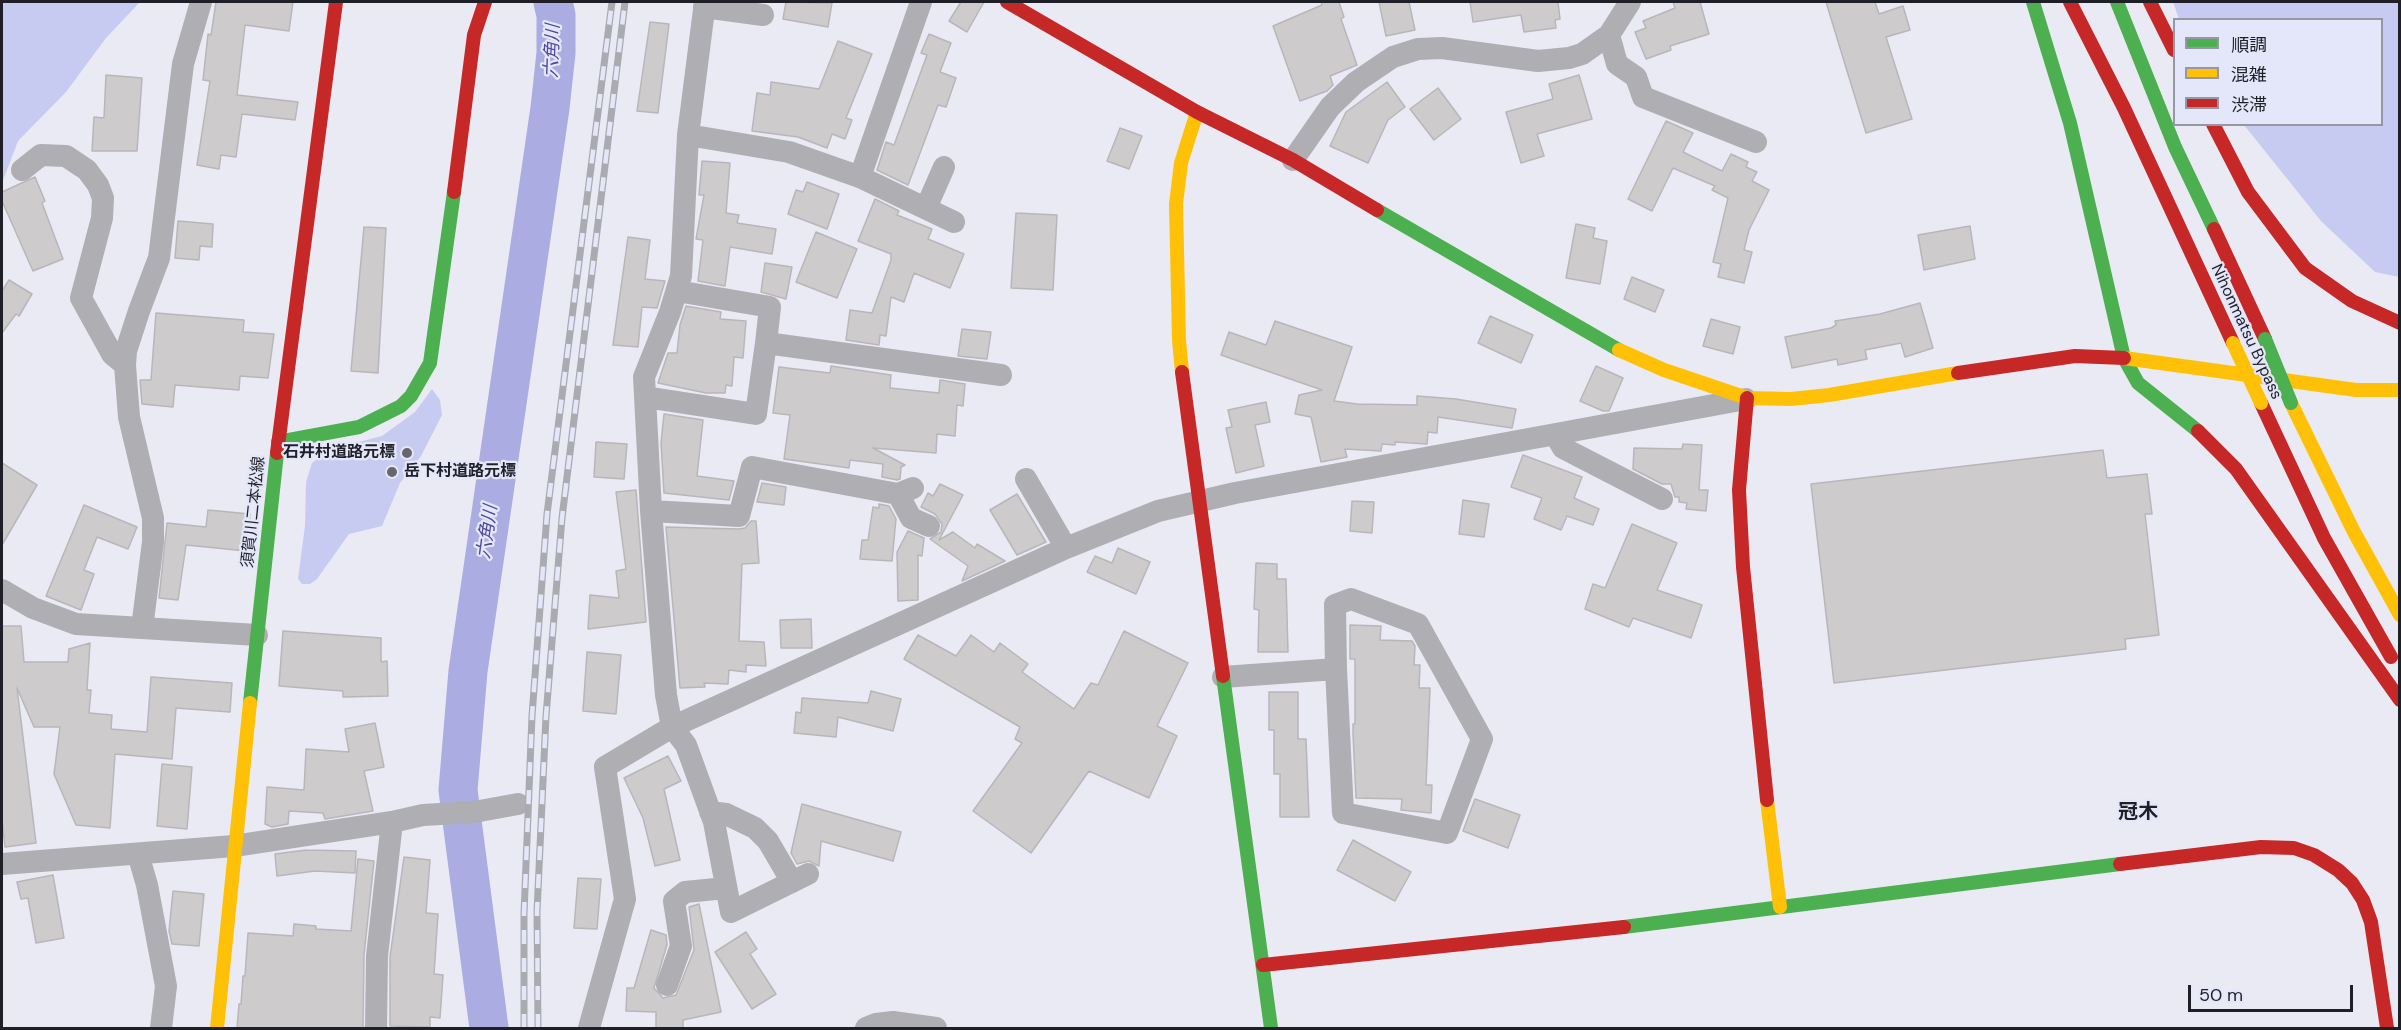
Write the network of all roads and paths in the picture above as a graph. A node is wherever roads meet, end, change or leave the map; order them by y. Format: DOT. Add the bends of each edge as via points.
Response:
graph roads {
  1 [pos="201,2"];
  2 [pos="336,2"];
  3 [pos="484,2"];
  4 [pos="921,2"];
  5 [pos="1007,2"];
  6 [pos="1630,2"];
  7 [pos="2033,2"];
  8 [pos="2070,2"];
  9 [pos="2117,2"];
  10 [pos="2150,2"];
  11 [pos="705,4"];
  12 [pos="763,15"];
  13 [pos="1609,35"];
  14 [pos="2173,46"];
  15 [pos="1197,112"];
  16 [pos="2214,126"];
  17 [pos="688,135"];
  18 [pos="1755,142"];
  19 [pos="1293,160"];
  20 [pos="944,167"];
  21 [pos="22,170"];
  22 [pos="860,177"];
  23 [pos="926,208"];
  24 [pos="954,222"];
  25 [pos="677,291"];
  26 [pos="2400,323"];
  27 [pos="766,343"];
  28 [pos="2124,358"];
  29 [pos="125,365"];
  30 [pos="1001,375"];
  31 [pos="2399,394"];
  32 [pos="645,397"];
  33 [pos="1747,398"];
  34 [pos="1556,436"];
  35 [pos="278,442"];
  36 [pos="1026,479"];
  37 [pos="1662,499"];
  38 [pos="1199,500"];
  39 [pos="651,511"];
  40 [pos="929,526"];
  41 [pos="1066,548"];
  42 [pos="2,590"];
  43 [pos="2400,615"];
  44 [pos="142,628"];
  45 [pos="257,634"];
  46 [pos="1336,669"];
  47 [pos="2400,672"];
  48 [pos="1222,677"];
  49 [pos="2400,700"];
  50 [pos="672,727"];
  51 [pos="518,804"];
  52 [pos="710,812"];
  53 [pos="392,822"];
  54 [pos="234,846"];
  55 [pos="138,854"];
  56 [pos="2,864"];
  57 [pos="726,888"];
  58 [pos="1780,907"];
  59 [pos="1263,965"];
  60 [pos="667,985"];
  61 [pos="929,1028"];
  62 [pos="161,1029"];
  63 [pos="217,1029"];
  64 [pos="376,1029"];
  65 [pos="589,1029"];
  66 [pos="866,1029"];
  67 [pos="1271,1029"];
  68 [pos="2388,1029"];
  1 -- 29 [label="street" via="183,64 159,258 139,310"];
  2 -- 35 [label="main road, 須賀川二本松線"];
  3 -- 35 [label="main road" via="474,35 430,363 411,396 388,413 359,427"];
  4 -- 22 [label="street"];
  5 -- 15 [label="main road"];
  6 -- 13 [label="street"];
  7 -- 28 [label="main road" via="2070,123"];
  8 -- 47 [label="main road, Nihonmatsu Bypass, bridge" via="2124,108 2324,538"];
  9 -- 43 [label="main road, Nihonmatsu Bypass, bridge" via="2175,147 2291,403"];
  10 -- 14 [label="main road"];
  11 -- 12 [label="street"];
  11 -- 17 [label="street"];
  13 -- 18 [label="street" via="1617,64 1636,77 1643,97"];
  13 -- 19 [label="street" via="1581,54 1552,61 1458,49 1406,52 1356,82 1330,107"];
  15 -- 19 [label="main road"];
  15 -- 38 [label="main road" via="1181,163 1176,260 1179,340"];
  16 -- 26 [label="main road" via="2248,192 2305,268 2352,301"];
  17 -- 22 [label="street" via="789,152"];
  17 -- 25 [label="street" via="683,262"];
  19 -- 33 [label="main road" via="1621,351"];
  20 -- 23 [label="street"];
  21 -- 29 [label="street" via="41,155 66,156 87,170 98,185 103,198 102,219 81,298 112,354"];
  22 -- 23 [label="street"];
  23 -- 24 [label="street"];
  25 -- 27 [label="street" via="770,307"];
  25 -- 32 [label="street" via="648,363"];
  27 -- 30 [label="street"];
  27 -- 32 [label="street" via="756,414"];
  28 -- 31 [label="main road"];
  28 -- 33 [label="main road" via="2075,356 1829,395"];
  28 -- 49 [label="main road" via="2138,383 2210,440 2236,469"];
  29 -- 44 [label="street" via="129,417 153,518"];
  32 -- 39 [label="street"];
  33 -- 34 [label="street"];
  33 -- 58 [label="main road" via="1738,490 1742,556"];
  34 -- 37 [label="street" via="1563,448"];
  34 -- 38 [label="street"];
  35 -- 45 [label="main road, 須賀川二本松線"];
  36 -- 41 [label="street"];
  38 -- 41 [label="street"];
  38 -- 48 [label="main road"];
  39 -- 40 [label="street" via="739,516 752,467 905,491 911,518"];
  39 -- 50 [label="street"];
  41 -- 50 [label="street"];
  42 -- 44 [label="street" via="33,608 76,624"];
  44 -- 45 [label="street"];
  45 -- 54 [label="main road, 須賀川二本松線"];
  46 -- 46 [label="street" via="1343,813 1447,833 1482,740 1418,624 1351,599 1335,605"];
  46 -- 48 [label="street"];
  48 -- 59 [label="main road"];
  50 -- 52 [label="street" via="686,745"];
  50 -- 65 [label="street" via="605,767 625,899"];
  51 -- 53 [label="street"];
  52 -- 57 [label="street"];
  52 -- 57 [label="street" via="726,814 754,828 800,878 732,912"];
  53 -- 54 [label="street"];
  53 -- 64 [label="street" via="377,956"];
  54 -- 55 [label="street"];
  54 -- 63 [label="main road, 須賀川二本松線"];
  55 -- 56 [label="street"];
  55 -- 62 [label="street" via="166,986"];
  57 -- 60 [label="street" via="685,892 674,901 681,946"];
  58 -- 59 [label="main road" via="1658,924"];
  58 -- 68 [label="main road" via="2261,848 2294,848 2338,870 2352,882 2363,900 2371,922"];
  59 -- 67 [label="main road"];
  61 -- 66 [label="street" via="893,1022"];
}
